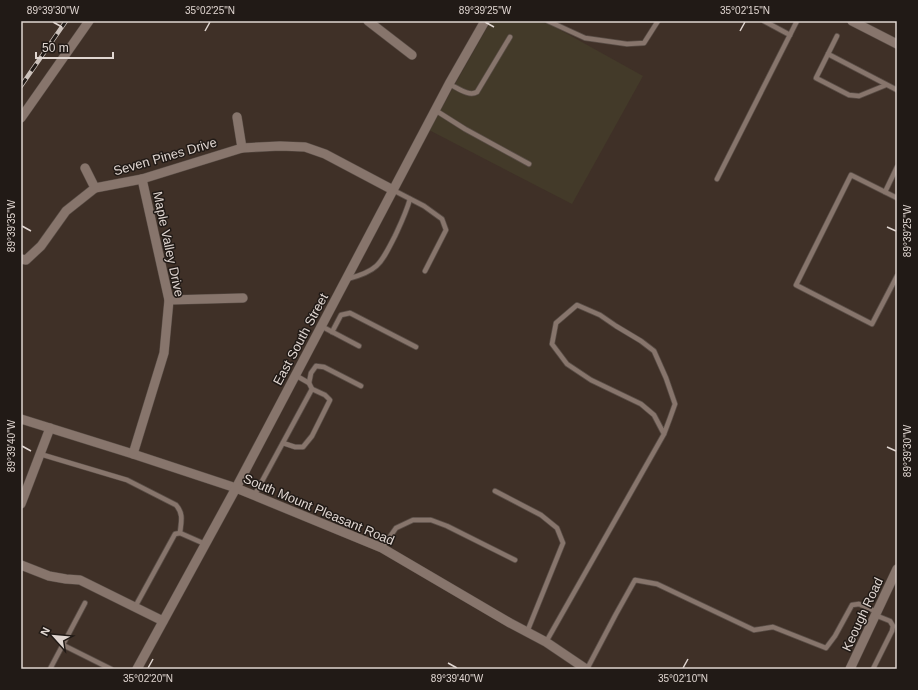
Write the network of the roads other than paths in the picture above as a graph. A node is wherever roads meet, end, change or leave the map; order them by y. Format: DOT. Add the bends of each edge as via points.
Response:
graph roads {
  1 [pos="88,21"];
  2 [pos="368,21"];
  3 [pos="485,21"];
  4 [pos="548,21"];
  5 [pos="658,21"];
  6 [pos="764,21"];
  7 [pos="797,21"];
  8 [pos="853,21"];
  9 [pos="790,35"];
  10 [pos="837,36"];
  11 [pos="510,37"];
  12 [pos="897,44"];
  13 [pos="828,54"];
  14 [pos="412,55"];
  15 [pos="449,84"];
  16 [pos="886,84"];
  17 [pos="897,90"];
  18 [pos="435,110"];
  19 [pos="237,117"];
  20 [pos="21,118"];
  21 [pos="242,148"];
  22 [pos="529,164"];
  23 [pos="897,167"];
  24 [pos="85,168"];
  25 [pos="142,179"];
  26 [pos="717,179"];
  27 [pos="95,188"];
  28 [pos="393,190"];
  29 [pos="885,192"];
  30 [pos="897,198"];
  31 [pos="410,199"];
  32 [pos="21,259"];
  33 [pos="425,271"];
  34 [pos="897,276"];
  35 [pos="346,279"];
  36 [pos="243,298"];
  37 [pos="169,300"];
  38 [pos="321,326"];
  39 [pos="332,332"];
  40 [pos="359,346"];
  41 [pos="416,346"];
  42 [pos="295,375"];
  43 [pos="309,383"];
  44 [pos="361,386"];
  45 [pos="312,389"];
  46 [pos="21,419"];
  47 [pos="50,428"];
  48 [pos="664,434"];
  49 [pos="283,442"];
  50 [pos="40,454"];
  51 [pos="133,454"];
  52 [pos="236,488"];
  53 [pos="494,491"];
  54 [pos="254,496"];
  55 [pos="21,504"];
  56 [pos="180,533"];
  57 [pos="205,544"];
  58 [pos="382,548"];
  59 [pos="515,560"];
  60 [pos="21,564"];
  61 [pos="897,569"];
  62 [pos="85,603"];
  63 [pos="135,607"];
  64 [pos="876,614"];
  65 [pos="163,621"];
  66 [pos="527,632"];
  67 [pos="546,642"];
  68 [pos="63,645"];
  69 [pos="50,669"];
  70 [pos="111,669"];
  71 [pos="136,669"];
  72 [pos="587,669"];
  73 [pos="850,669"];
  74 [pos="873,669"];
  1 -- 20 [label="street"];
  2 -- 14 [label="street"];
  3 -- 15 [label="street, East South Street"];
  4 -- 5 [label="lane" via="585,38 627,44 644,43"];
  6 -- 9 [label="lane"];
  7 -- 9 [label="lane"];
  8 -- 12 [label="street"];
  9 -- 26 [label="lane"];
  10 -- 13 [label="lane"];
  11 -- 15 [label="lane" via="477,92 469,94"];
  13 -- 16 [label="lane"];
  13 -- 16 [label="lane" via="816,78 849,95 859,96"];
  15 -- 18 [label="street, East South Street"];
  16 -- 17 [label="lane"];
  18 -- 22 [label="lane"];
  18 -- 28 [label="street, East South Street"];
  19 -- 21 [label="street"];
  21 -- 25 [label="street, Seven Pines Drive"];
  21 -- 28 [label="street, Seven Pines Drive" via="305,147 325,154"];
  23 -- 29 [label="lane"];
  24 -- 27 [label="street"];
  25 -- 27 [label="street, Seven Pines Drive"];
  25 -- 37 [label="street, Maple Valley Drive"];
  27 -- 32 [label="street, Seven Pines Drive" via="66,211 41,246 26,260"];
  28 -- 31 [label="lane"];
  28 -- 35 [label="street, East South Street"];
  29 -- 30 [label="lane"];
  29 -- 34 [label="lane" via="851,175 796,285 872,324"];
  31 -- 33 [label="lane" via="442,219 446,230"];
  31 -- 35 [label="lane" via="406,214 385,257 372,270"];
  35 -- 38 [label="street, East South Street"];
  36 -- 37 [label="street"];
  37 -- 51 [label="street, Maple Valley Drive" via="164,353"];
  38 -- 39 [label="lane"];
  38 -- 42 [label="street, East South Street"];
  39 -- 40 [label="lane"];
  39 -- 41 [label="lane" via="341,315 350,313"];
  42 -- 43 [label="lane"];
  42 -- 52 [label="street, East South Street"];
  43 -- 44 [label="lane" via="310,373 316,366 324,367"];
  43 -- 45 [label="lane"];
  45 -- 49 [label="lane"];
  45 -- 49 [label="lane" via="330,400 312,436 303,447"];
  46 -- 47 [label="street, South Mount Pleasant Road"];
  47 -- 50 [label="street"];
  47 -- 51 [label="street, South Mount Pleasant Road"];
  48 -- 48 [label="lane" via="674,404 654,351 600,315 577,305 556,323 552,344 567,364 591,380 641,404 654,415"];
  48 -- 67 [label="lane"];
  49 -- 54 [label="lane"];
  50 -- 55 [label="street"];
  50 -- 56 [label="lane" via="127,480 176,505 180,510"];
  51 -- 52 [label="street, South Mount Pleasant Road"];
  52 -- 54 [label="street, South Mount Pleasant Road"];
  52 -- 57 [label="street, East South Street"];
  53 -- 66 [label="lane" via="541,515 557,528 563,543"];
  54 -- 58 [label="street, South Mount Pleasant Road"];
  56 -- 57 [label="lane"];
  56 -- 63 [label="lane" via="175,534"];
  57 -- 65 [label="street, East South Street"];
  58 -- 59 [label="lane" via="396,528 413,520 431,520"];
  58 -- 66 [label="street, South Mount Pleasant Road"];
  60 -- 63 [label="street" via="49,576 80,580"];
  61 -- 64 [label="street, Keough Road"];
  62 -- 68 [label="lane"];
  63 -- 65 [label="street"];
  64 -- 72 [label="lane" via="859,604 852,605 826,648 773,627 754,630 657,584 635,580"];
  64 -- 73 [label="street, Keough Road"];
  64 -- 74 [label="lane" via="890,621 893,626"];
  65 -- 71 [label="street, East South Street"];
  66 -- 67 [label="street, South Mount Pleasant Road"];
  67 -- 72 [label="street, South Mount Pleasant Road"];
  68 -- 69 [label="lane"];
  68 -- 70 [label="lane"];
}
